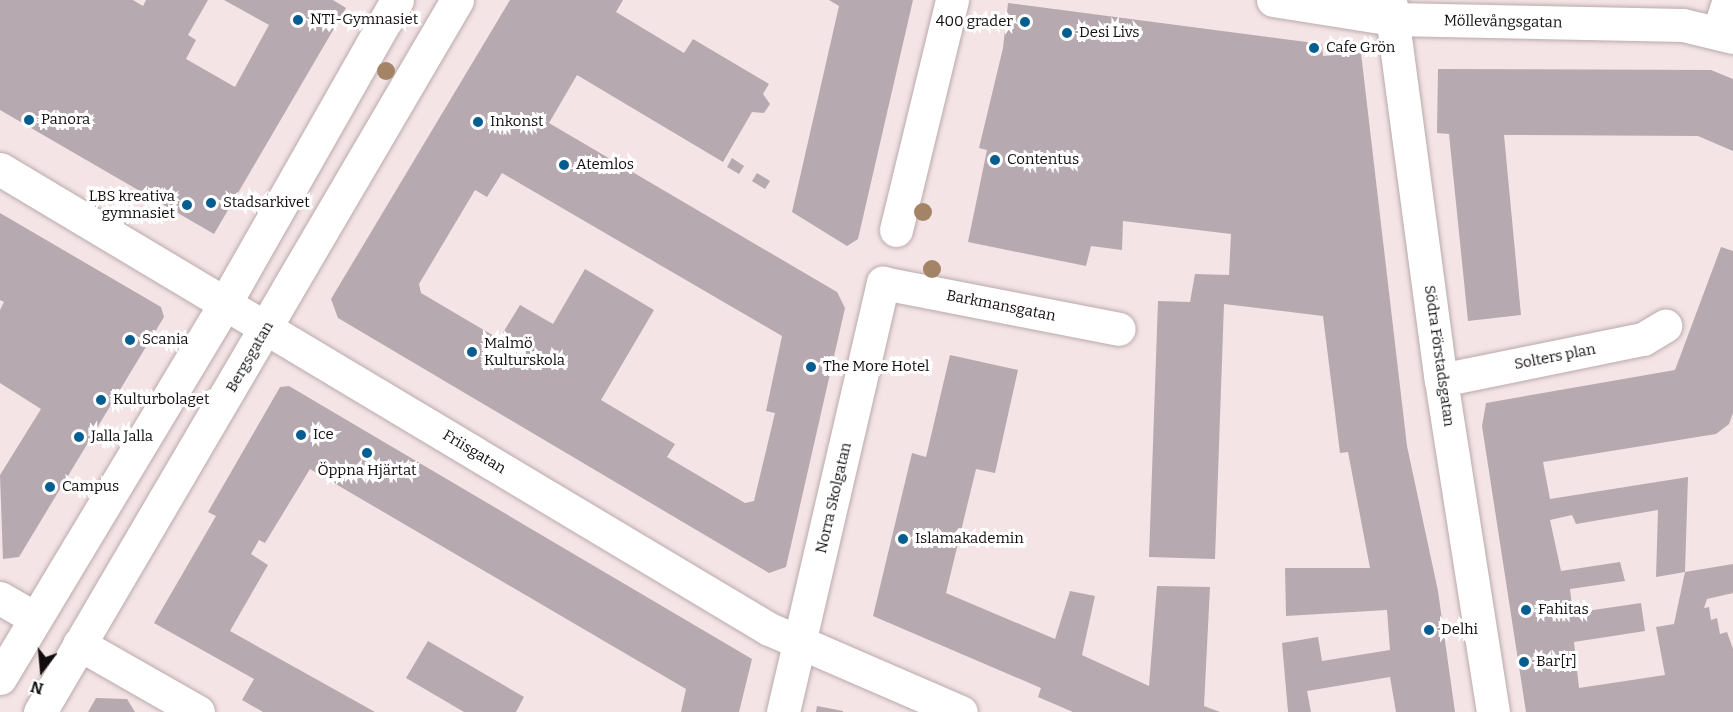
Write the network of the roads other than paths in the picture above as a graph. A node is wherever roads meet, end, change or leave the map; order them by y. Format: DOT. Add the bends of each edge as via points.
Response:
graph roads {
  1 [pos="458,0"];
  2 [pos="952,0"];
  3 [pos="1273,0"];
  4 [pos="389,2"];
  5 [pos="1392,10"];
  6 [pos="1727,22"];
  7 [pos="0,169"];
  8 [pos="896,230"];
  9 [pos="883,283"];
  10 [pos="225,303"];
  11 [pos="1665,326"];
  12 [pos="267,328"];
  13 [pos="1119,329"];
  14 [pos="1441,380"];
  15 [pos="0,598"];
  16 [pos="34,618"];
  17 [pos="79,644"];
  18 [pos="799,644"];
  19 [pos="0,678"];
  20 [pos="40,712"];
  21 [pos="198,712"];
  22 [pos="783,712"];
  23 [pos="961,712"];
  24 [pos="1493,712"];
  1 -- 12 [label="street, Bergsgatan"];
  2 -- 8 [label="street"];
  3 -- 5 [label="street, Möllevångsgatan"];
  4 -- 10 [label="street"];
  5 -- 6 [label="street, Möllevångsgatan" via="1683,25"];
  5 -- 14 [label="street, Södra Förstadsgatan"];
  7 -- 10 [label="street, Friisgatan"];
  9 -- 13 [label="street, Barkmansgatan"];
  9 -- 18 [label="street, Norra Skolgatan"];
  10 -- 12 [label="street, Friisgatan"];
  10 -- 16 [label="street"];
  11 -- 14 [label="street, Solters plan" via="1643,339"];
  12 -- 17 [label="street, Bergsgatan"];
  12 -- 18 [label="street, Friisgatan"];
  14 -- 24 [label="street, Södra Förstadsgatan"];
  15 -- 16 [label="street"];
  16 -- 19 [label="street"];
  17 -- 20 [label="street, Bergsgatan"];
  17 -- 21 [label="street"];
  18 -- 22 [label="street, Norra Skolgatan"];
  18 -- 23 [label="street, Friisgatan"];
}
